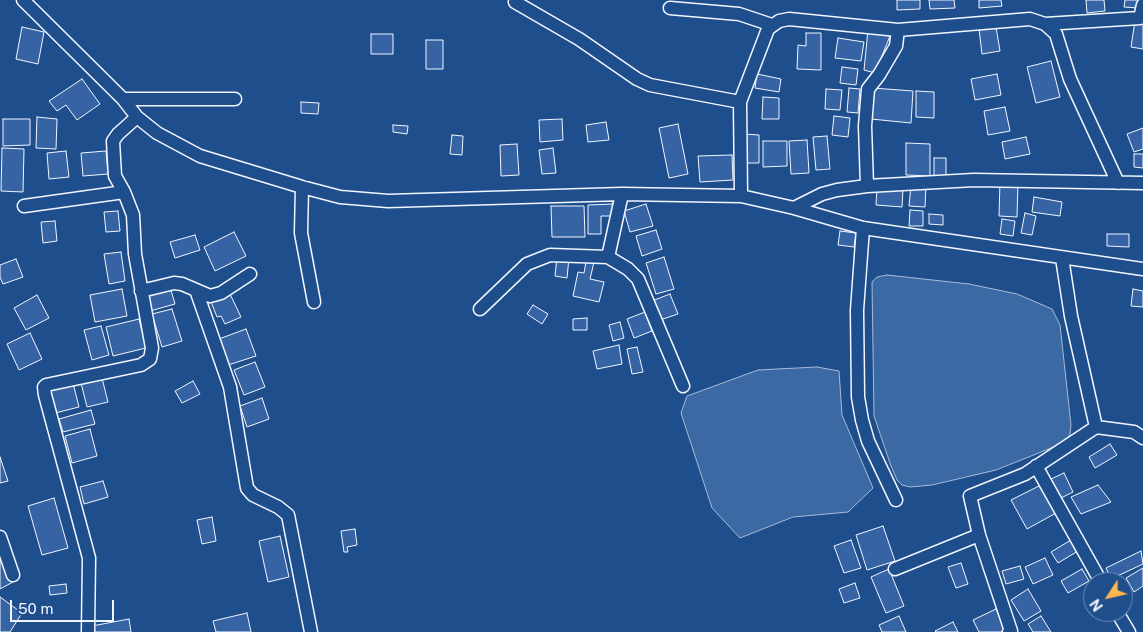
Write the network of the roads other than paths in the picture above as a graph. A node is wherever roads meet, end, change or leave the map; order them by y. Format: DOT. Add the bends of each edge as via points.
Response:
graph roads {
  1 [pos="23,0"];
  2 [pos="515,2"];
  3 [pos="1143,6"];
  4 [pos="670,8"];
  5 [pos="1045,24"];
  6 [pos="772,25"];
  7 [pos="898,30"];
  8 [pos="235,99"];
  9 [pos="123,100"];
  10 [pos="740,102"];
  11 [pos="138,117"];
  12 [pos="1118,182"];
  13 [pos="1143,183"];
  14 [pos="867,186"];
  15 [pos="302,187"];
  16 [pos="124,192"];
  17 [pos="622,194"];
  18 [pos="742,196"];
  19 [pos="24,206"];
  20 [pos="794,208"];
  21 [pos="863,228"];
  22 [pos="608,257"];
  23 [pos="1062,258"];
  24 [pos="1143,269"];
  25 [pos="250,274"];
  26 [pos="196,290"];
  27 [pos="141,291"];
  28 [pos="314,302"];
  29 [pos="480,309"];
  30 [pos="683,386"];
  31 [pos="1096,427"];
  32 [pos="1143,438"];
  33 [pos="1036,466"];
  34 [pos="896,500"];
  35 [pos="979,535"];
  36 [pos="0,536"];
  37 [pos="895,569"];
  38 [pos="1095,572"];
  39 [pos="14,575"];
  40 [pos="88,632"];
  41 [pos="311,632"];
  42 [pos="1009,632"];
  1 -- 9 [label="street"];
  2 -- 10 [label="street" via="650,85"];
  3 -- 5 [label="street" via="1140,18"];
  4 -- 6 [label="street" via="739,14"];
  5 -- 7 [label="street" via="1023,20"];
  5 -- 12 [label="street" via="1056,34 1070,79"];
  6 -- 7 [label="street" via="789,19"];
  6 -- 10 [label="street"];
  7 -- 14 [label="street" via="896,46 868,89 865,126"];
  8 -- 9 [label="street"];
  9 -- 11 [label="street"];
  10 -- 18 [label="street"];
  11 -- 15 [label="street" via="157,133 200,156"];
  11 -- 16 [label="street" via="114,141 116,176"];
  12 -- 13 [label="street"];
  12 -- 14 [label="street" via="974,180"];
  14 -- 20 [label="street" via="822,194"];
  15 -- 17 [label="street" via="340,196 388,201"];
  15 -- 28 [label="street" via="301,233"];
  16 -- 19 [label="street"];
  16 -- 27 [label="street" via="133,215 134,254"];
  17 -- 18 [label="street"];
  17 -- 22 [label="street"];
  18 -- 20 [label="street"];
  20 -- 21 [label="street"];
  21 -- 23 [label="street"];
  21 -- 34 [label="street" via="857,310 858,397 868,441"];
  22 -- 29 [label="street" via="550,255 527,264"];
  22 -- 30 [label="street" via="638,279"];
  23 -- 24 [label="street"];
  23 -- 31 [label="street" via="1071,316"];
  25 -- 26 [label="street" via="210,296"];
  26 -- 27 [label="street" via="174,282"];
  26 -- 41 [label="street" via="230,387 247,488 253,495 288,515"];
  27 -- 40 [label="street" via="152,348 148,361 44,387 89,558"];
  31 -- 32 [label="street" via="1134,432"];
  31 -- 33 [label="street"];
  33 -- 35 [label="street" via="1025,474 970,496"];
  33 -- 38 [label="street"];
  35 -- 37 [label="street"];
  35 -- 42 [label="street"];
  36 -- 39 [label="street"];
}
